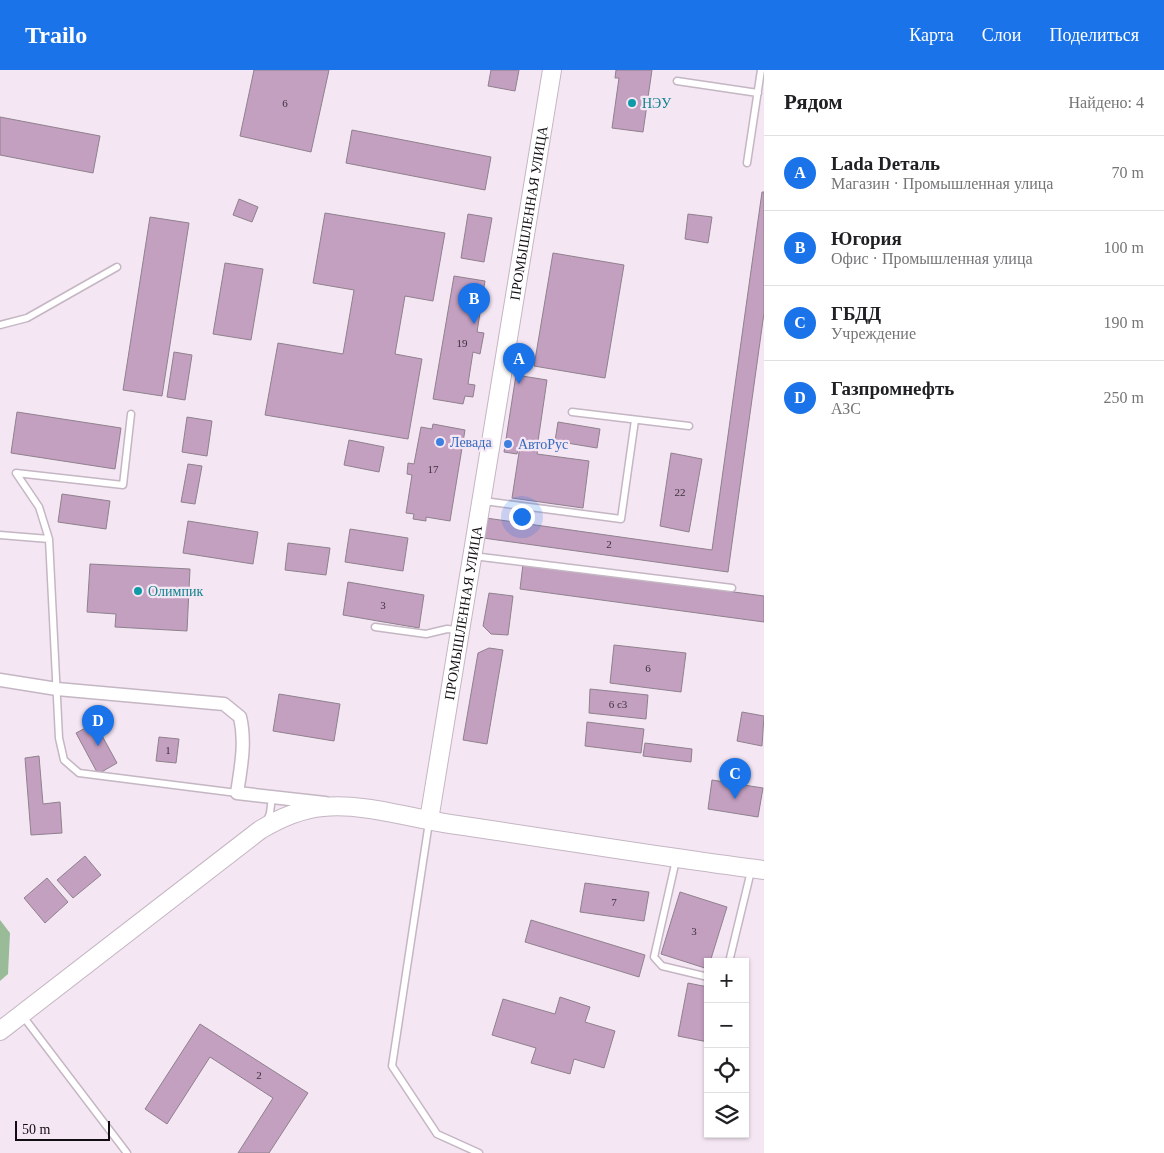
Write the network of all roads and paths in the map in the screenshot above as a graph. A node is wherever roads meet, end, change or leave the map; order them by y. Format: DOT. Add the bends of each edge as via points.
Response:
graph roads {
  1 [pos="552,70"];
  2 [pos="761,70"];
  3 [pos="677,81"];
  4 [pos="758,93"];
  5 [pos="747,163"];
  6 [pos="117,267"];
  7 [pos="0,325"];
  8 [pos="572,412"];
  9 [pos="131,414"];
  10 [pos="635,420"];
  11 [pos="688,426"];
  12 [pos="481,501"];
  13 [pos="0,535"];
  14 [pos="50,540"];
  15 [pos="472,556"];
  16 [pos="732,588"];
  17 [pos="375,627"];
  18 [pos="459,630"];
  19 [pos="0,680"];
  20 [pos="56,688"];
  21 [pos="237,793"];
  22 [pos="272,796"];
  23 [pos="349,806"];
  24 [pos="429,820"];
  25 [pos="260,830"];
  26 [pos="677,858"];
  27 [pos="758,869"];
  28 [pos="730,958"];
  29 [pos="704,976"];
  30 [pos="21,1014"];
  31 [pos="0,1030"];
  32 [pos="127,1153"];
  33 [pos="479,1153"];
  1 -- 12 [label="main road, ПРОМЫШЛЕННАЯ УЛИЦА"];
  2 -- 4 [label="lane"];
  3 -- 4 [label="lane"];
  4 -- 5 [label="lane"];
  6 -- 7 [label="lane" via="27,318"];
  8 -- 10 [label="lane"];
  9 -- 14 [label="lane" via="123,486 16,473 39,507"];
  10 -- 11 [label="lane"];
  10 -- 12 [label="lane" via="621,519"];
  12 -- 15 [label="main road, ПРОМЫШЛЕННАЯ УЛИЦА"];
  13 -- 14 [label="lane"];
  14 -- 20 [label="lane"];
  15 -- 16 [label="lane"];
  15 -- 18 [label="main road, ПРОМЫШЛЕННАЯ УЛИЦА"];
  17 -- 18 [label="lane" via="426,634"];
  18 -- 24 [label="main road, ПРОМЫШЛЕННАЯ УЛИЦА"];
  19 -- 20 [label="street"];
  20 -- 21 [label="lane" via="59,738 64,760 78,773"];
  20 -- 21 [label="street" via="224,704 240,716 243,731"];
  21 -- 22 [label="street"];
  22 -- 23 [label="street"];
  22 -- 25 [label="lane" via="268,819"];
  23 -- 24 [label="main road"];
  23 -- 25 [label="main road" via="299,811"];
  24 -- 26 [label="main road"];
  24 -- 33 [label="lane" via="392,1066 437,1134"];
  25 -- 30 [label="main road"];
  26 -- 27 [label="main road"];
  26 -- 29 [label="lane" via="654,957 662,966"];
  27 -- 28 [label="lane"];
  30 -- 31 [label="main road"];
  30 -- 32 [label="lane"];
}
